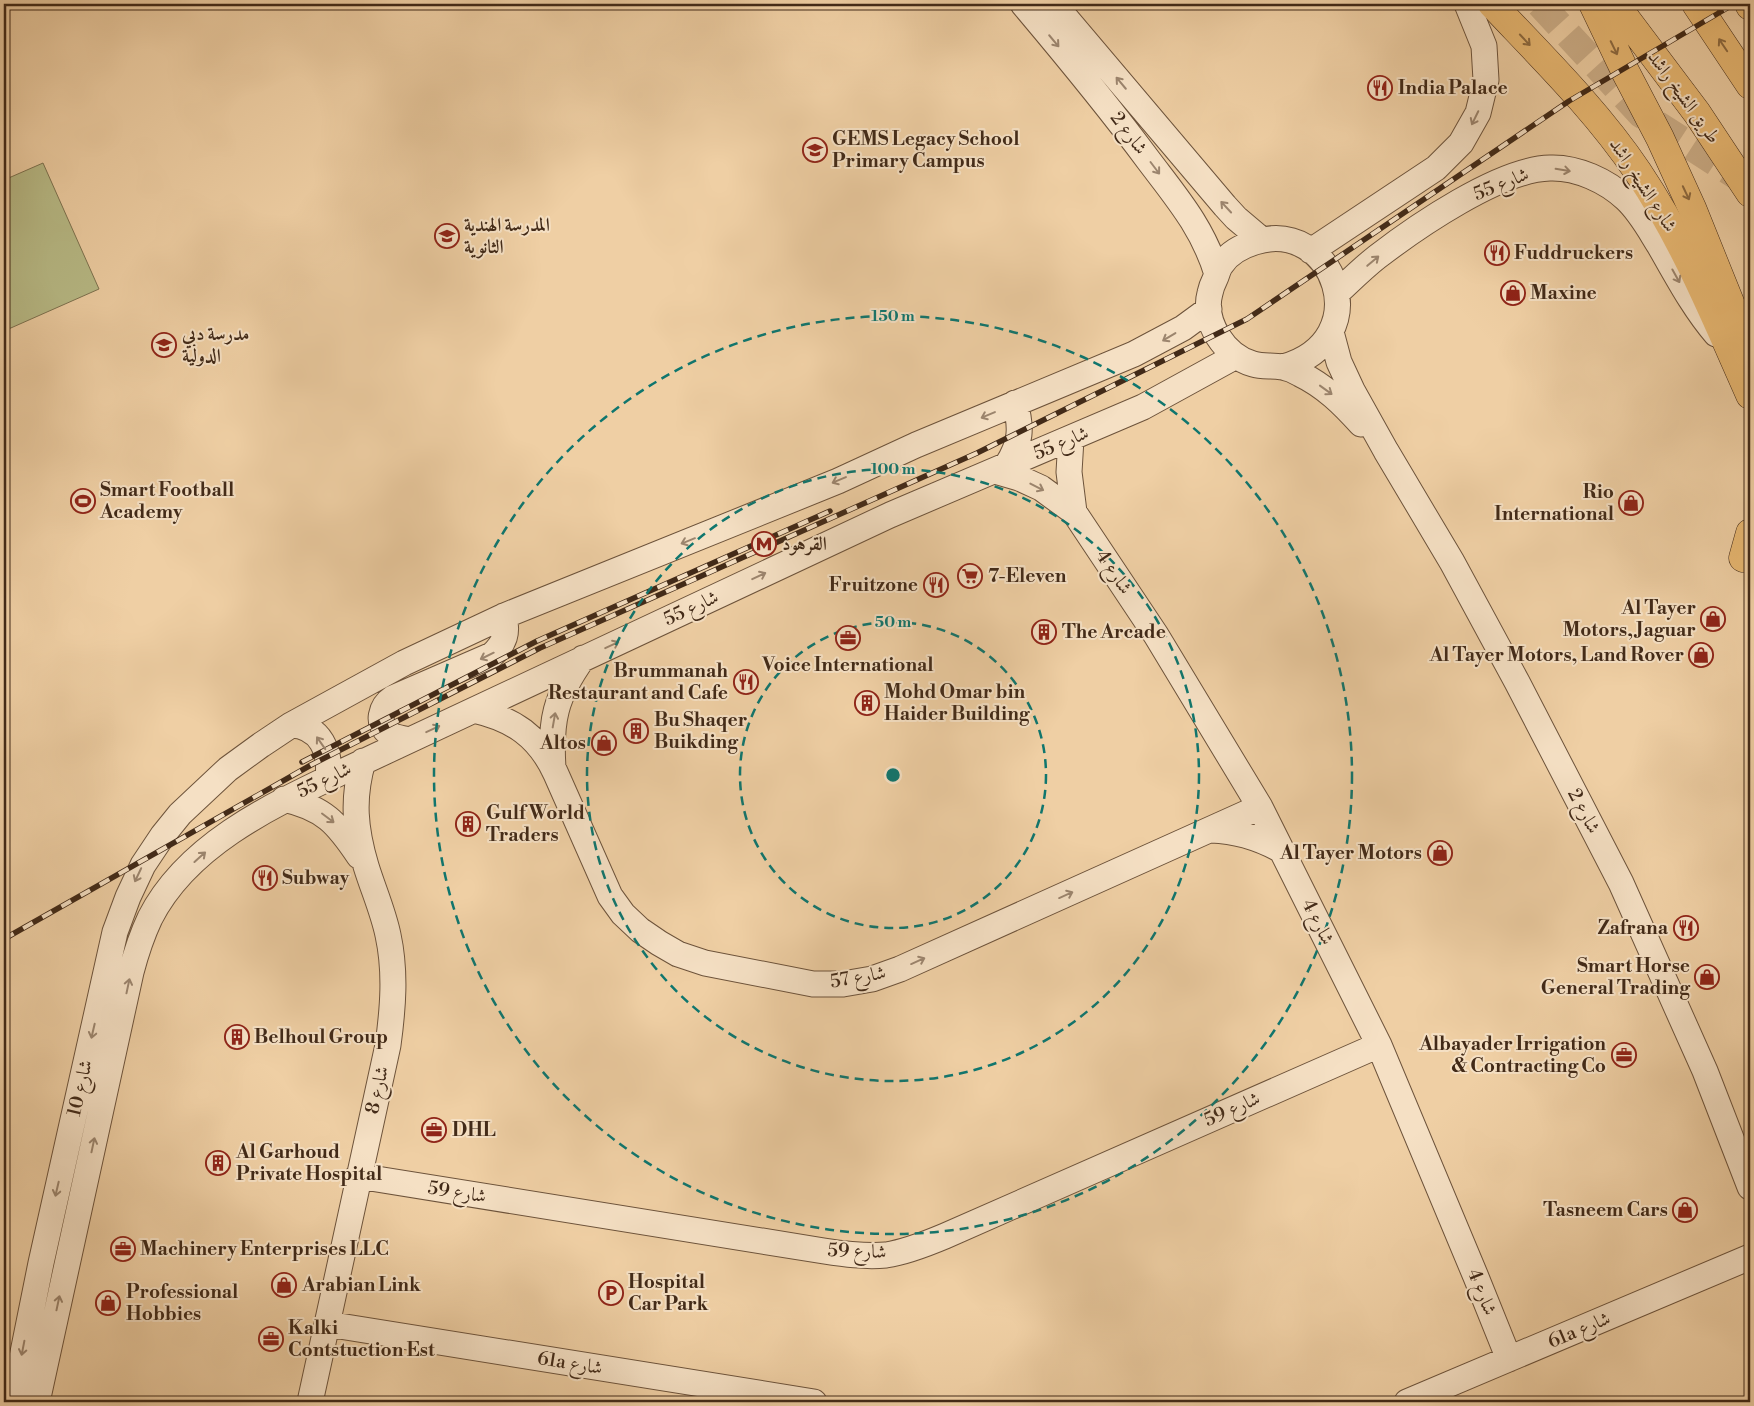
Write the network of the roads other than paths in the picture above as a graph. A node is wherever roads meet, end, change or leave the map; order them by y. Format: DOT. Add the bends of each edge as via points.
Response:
graph roads {
  1 [pos="1023,4"];
  2 [pos="1054,4"];
  3 [pos="1467,4"];
  4 [pos="1492,4"];
  5 [pos="1593,4"];
  6 [pos="1615,4"];
  7 [pos="1696,4"];
  8 [pos="1750,85"];
  9 [pos="1750,193"];
  10 [pos="1262,240"];
  11 [pos="1312,251"];
  12 [pos="1217,274"];
  13 [pos="1337,293"];
  14 [pos="1209,309"];
  15 [pos="1331,332"];
  16 [pos="1740,350"];
  17 [pos="1236,356"];
  18 [pos="1283,367"];
  19 [pos="1750,395"];
  20 [pos="1015,404"];
  21 [pos="1072,439"];
  22 [pos="1386,451"];
  23 [pos="1001,468"];
  24 [pos="1074,512"];
  25 [pos="504,616"];
  26 [pos="583,658"];
  27 [pos="474,710"];
  28 [pos="292,725"];
  29 [pos="409,740"];
  30 [pos="363,762"];
  31 [pos="554,768"];
  32 [pos="328,778"];
  33 [pos="284,800"];
  34 [pos="1260,807"];
  35 [pos="1211,830"];
  36 [pos="1281,850"];
  37 [pos="366,867"];
  38 [pos="166,892"];
  39 [pos="1379,1045"];
  40 [pos="358,1176"];
  41 [pos="1750,1187"];
  42 [pos="1750,1257"];
  43 [pos="327,1324"];
  44 [pos="1509,1359"];
  45 [pos="13,1402"];
  46 [pos="37,1402"];
  47 [pos="310,1402"];
  48 [pos="814,1402"];
  49 [pos="1407,1402"];
  1 -- 12 [label="street, شارع 2, one-way" via="1092,86 1188,213 1206,242"];
  10 -- 2 [label="street, شارع 2, one-way" via="1225,206"];
  3 -- 11 [label="street, one-way" via="1484,46 1486,80 1478,113 1461,143 1436,168"];
  4 -- 16 [label="main road, شارع الشيخ راشد, one-way" via="1586,104 1637,171"];
  5 -- 16 [label="main road, one-way" via="1692,208"];
  6 -- 9 [label="main road, طريق الشيخ راشد" via="1697,113"];
  8 -- 7 [label="main road, one-way"];
  10 -- 11 [label="street" via="1280,239"];
  10 -- 12 [label="street" via="1232,253"];
  11 -- 13 [label="street" via="1324,263"];
  12 -- 14 [label="street" via="1209,294"];
  13 -- 15 [label="street" via="1337,313"];
  13 -- 16 [label="street, شارع 55, one-way" via="1376,258 1451,207 1491,184 1527,171 1550,168 1578,172 1604,182 1626,199 1644,220 1686,294 1707,323"];
  14 -- 17 [label="street" via="1217,336"];
  14 -- 20 [label="street, one-way" via="1183,328 1134,354"];
  15 -- 18 [label="street" via="1311,355"];
  15 -- 22 [label="street, شارع 2" via="1345,377"];
  16 -- 19 [label="main road, شارع الشيخ راشد"];
  17 -- 18 [label="street" via="1251,364"];
  17 -- 21 [label="street, شارع 55" via="1143,407"];
  18 -- 22 [label="street, شارع 2, one-way" via="1330,392"];
  20 -- 23 [label="street" via="1020,419 1020,435 1016,451"];
  20 -- 25 [label="street, one-way"];
  21 -- 23 [label="street, شارع 55"];
  21 -- 24 [label="street, شارع 4" via="1069,472"];
  22 -- 41 [label="street, شارع 2" via="1466,588 1621,883 1705,1071"];
  23 -- 24 [label="street, شارع 4, one-way" via="1041,488"];
  26 -- 23 [label="street, شارع 55, one-way" via="890,515"];
  24 -- 34 [label="street, شارع 4" via="1156,635"];
  25 -- 28 [label="street" via="404,663"];
  25 -- 29 [label="street, one-way" via="505,638 492,655 386,703 381,720 384,728 390,734"];
  26 -- 27 [label="street, شارع 55"];
  31 -- 26 [label="street, شارع 57, one-way" via="553,724 558,700"];
  29 -- 27 [label="street, شارع 55, one-way"];
  27 -- 31 [label="street, شارع 57" via="514,724 531,737"];
  32 -- 28 [label="street, one-way" via="330,765 321,741 312,732"];
  28 -- 45 [label="street, شارع 10, one-way" via="228,769 198,795 168,828 143,865 128,897 115,932"];
  29 -- 30 [label="street, شارع 55"];
  30 -- 32 [label="street, شارع 55"];
  30 -- 37 [label="street, شارع 8" via="355,796 355,814"];
  31 -- 35 [label="street, شارع 57, one-way" via="610,896 640,930 678,954 705,963 813,984 843,984 900,969"];
  32 -- 33 [label="street, شارع 55"];
  33 -- 37 [label="street, شارع 8, one-way" via="319,811 334,822"];
  38 -- 33 [label="street, شارع 55, one-way" via="213,846 239,826"];
  34 -- 35 [label="street, شارع 57"];
  34 -- 36 [label="street, شارع 4"];
  35 -- 36 [label="street" via="1255,837"];
  36 -- 39 [label="street, شارع 4"];
  37 -- 40 [label="street, شارع 8" via="379,899 388,935 393,992 388,1045"];
  46 -- 38 [label="street, شارع 10, one-way" via="131,972 143,934"];
  39 -- 40 [label="street, شارع 59" via="944,1236 886,1255 824,1251"];
  39 -- 44 [label="street, شارع 4"];
  40 -- 43 [label="street, شارع 8"];
  42 -- 44 [label="street, 61a شارع"];
  43 -- 47 [label="street, شارع 8"];
  43 -- 48 [label="street, 61a شارع"];
  44 -- 49 [label="street, 61a شارع"];
}
